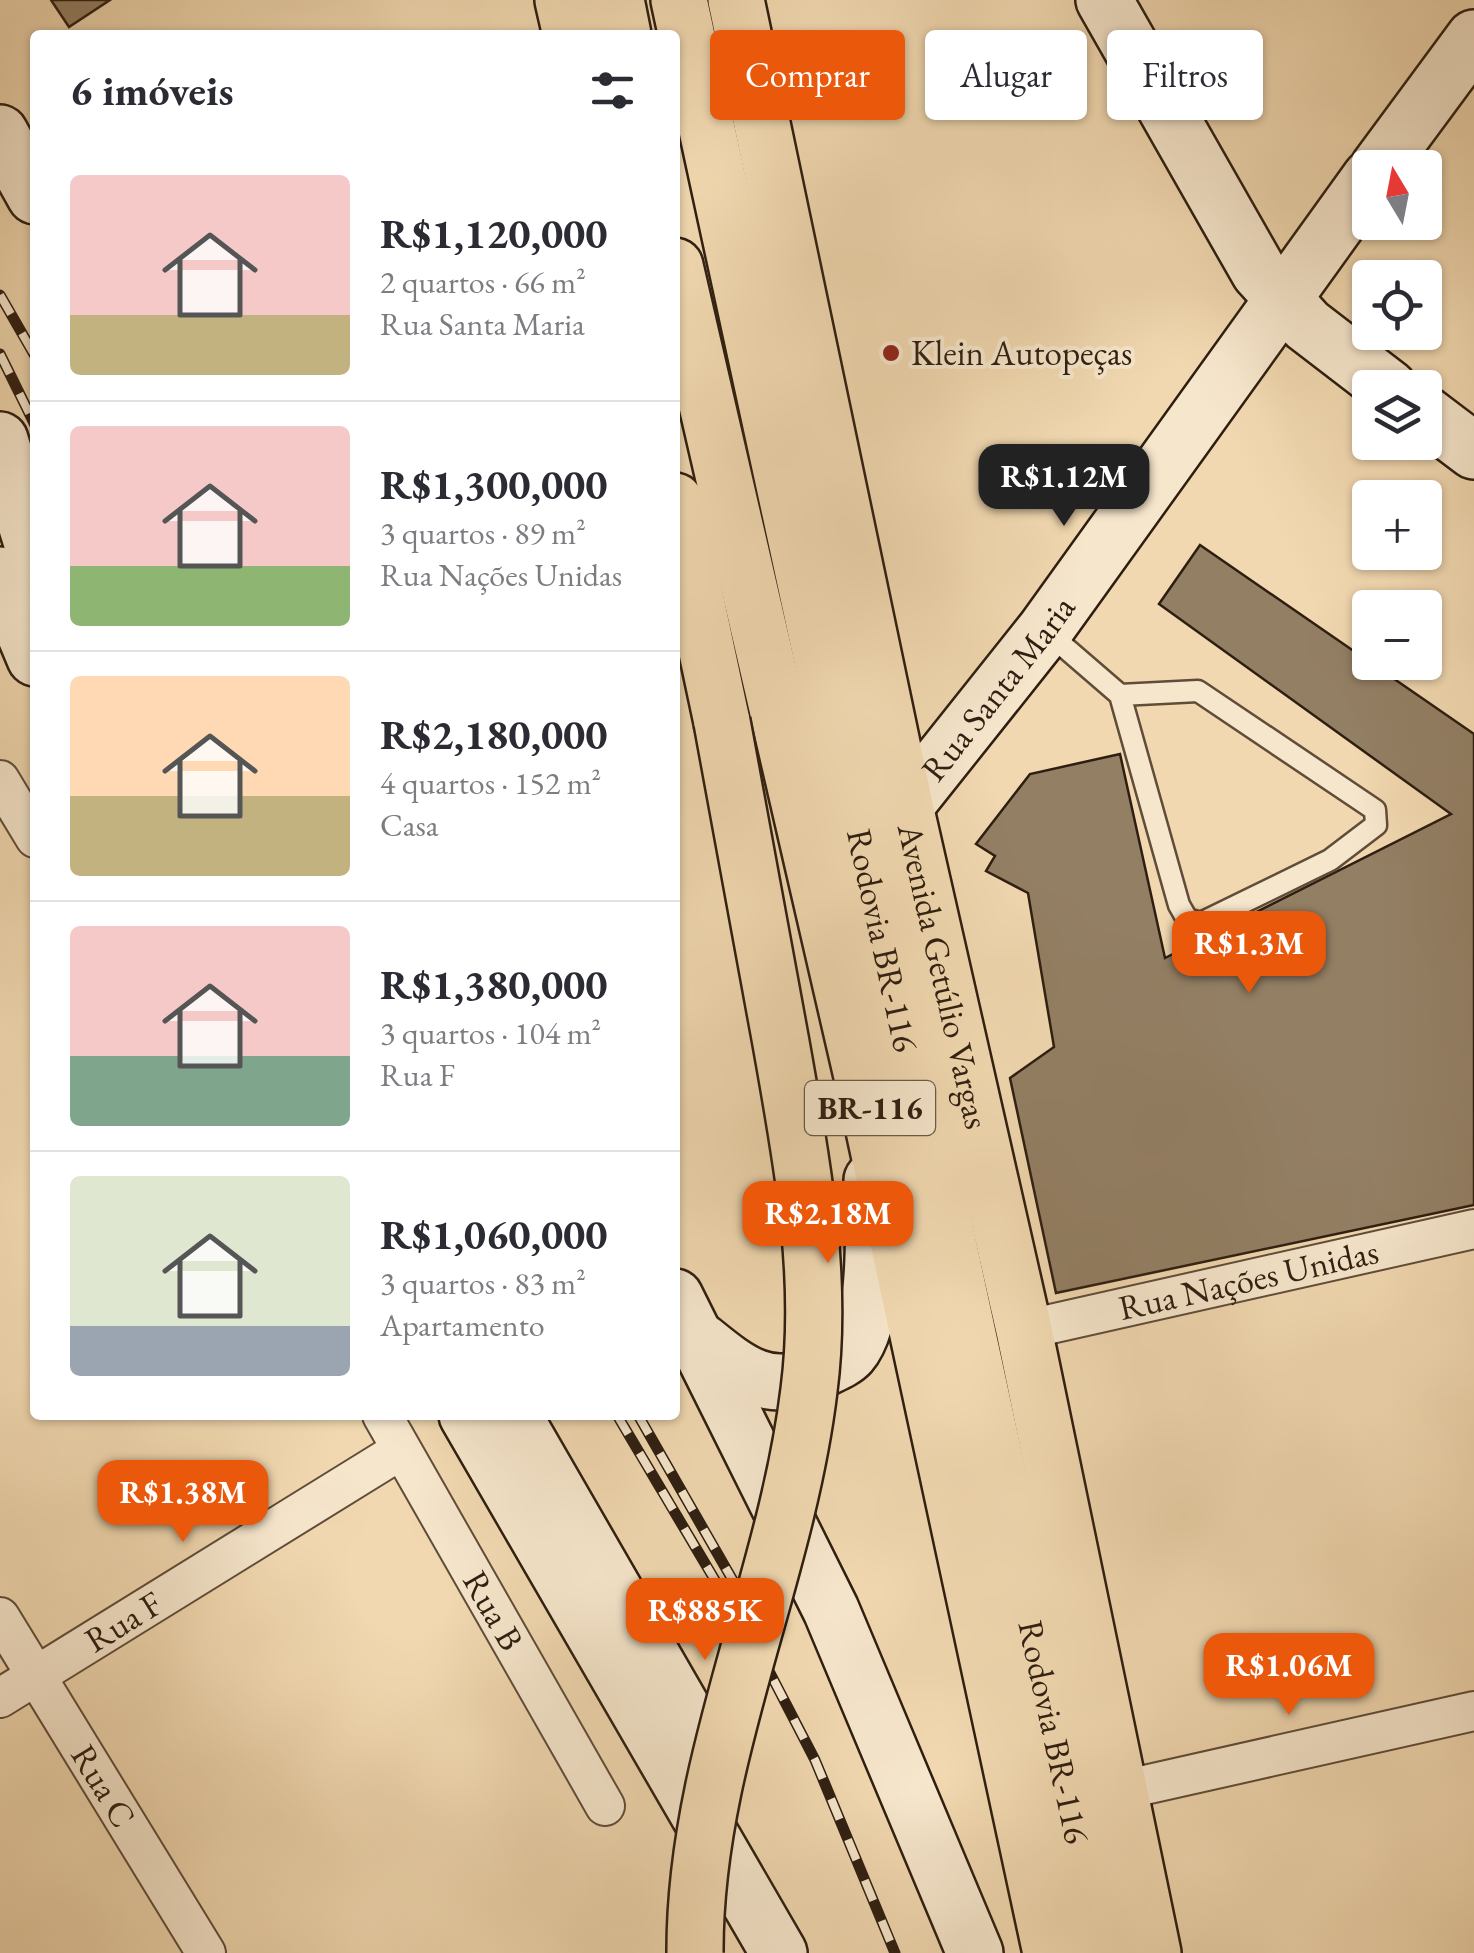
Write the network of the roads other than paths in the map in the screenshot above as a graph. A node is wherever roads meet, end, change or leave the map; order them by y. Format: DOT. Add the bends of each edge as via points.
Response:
graph roads {
  1 [pos="563,0"];
  2 [pos="616,0"];
  3 [pos="679,0"];
  4 [pos="736,0"];
  5 [pos="1104,0"];
  6 [pos="570,30"];
  7 [pos="623,30"];
  8 [pos="1474,38"];
  9 [pos="0,133"];
  10 [pos="1391,150"];
  11 [pos="30,187"];
  12 [pos="1352,203"];
  13 [pos="680,288"];
  14 [pos="1282,300"];
  15 [pos="1366,370"];
  16 [pos="1442,427"];
  17 [pos="0,440"];
  18 [pos="1474,452"];
  19 [pos="680,525"];
  20 [pos="30,537"];
  21 [pos="0,576"];
  22 [pos="1045,630"];
  23 [pos="30,646"];
  24 [pos="1120,696"];
  25 [pos="0,780"];
  26 [pos="905,806"];
  27 [pos="30,830"];
  28 [pos="868,1102"];
  29 [pos="1474,1229"];
  30 [pos="688,1319"];
  31 [pos="1024,1330"];
  32 [pos="385,1420"];
  33 [pos="469,1420"];
  34 [pos="516,1420"];
  35 [pos="401,1450"];
  36 [pos="0,1617"];
  37 [pos="36,1676"];
  38 [pos="0,1698"];
  39 [pos="1474,1711"];
  40 [pos="1118,1791"];
  41 [pos="604,1806"];
  42 [pos="206,1953"];
  43 [pos="695,1953"];
  44 [pos="779,1953"];
  45 [pos="820,1953"];
  46 [pos="976,1953"];
  47 [pos="1051,1953"];
  48 [pos="1102,1953"];
  49 [pos="1152,1953"];
  1 -- 6 [label="main road"];
  2 -- 7 [label="main road"];
  3 -- 48 [label="main road, Rodovia BR-116 / BR-116"];
  4 -- 26 [label="main road, Avenida Getúlio Vargas"];
  5 -- 14 [label="main road"];
  8 -- 10 [label="main road"];
  9 -- 11 [label="main road"];
  12 -- 14 [label="main road, Rua Santa Maria"];
  13 -- 28 [label="main road, Rodovia BR-116 / BR-116"];
  14 -- 15 [label="main road"];
  14 -- 22 [label="main road, Rua Santa Maria"];
  16 -- 18 [label="main road"];
  17 -- 20 [label="main road"];
  19 -- 43 [label="main road, bridge" via="798,1147 813,1340 796,1472 707,1820"];
  21 -- 23 [label="main road"];
  22 -- 24 [label="lane"];
  22 -- 26 [label="main road, Rua Santa Maria"];
  24 -- 24 [label="lane" via="1188,919 1201,924 1314,868 1376,825 1375,810 1198,691"];
  25 -- 27 [label="street"];
  26 -- 31 [label="main road, Avenida Getúlio Vargas"];
  28 -- 30 [label="main road" via="874,1233 862,1331 849,1355 795,1383 768,1380 741,1373"];
  28 -- 47 [label="main road, Rodovia BR-116 / BR-116"];
  29 -- 31 [label="street, Rua Nações Unidas"];
  30 -- 46 [label="main road" via="831,1610"];
  31 -- 40 [label="main road, Avenida Getúlio Vargas"];
  32 -- 35 [label="street, Rua B"];
  33 -- 44 [label="main road"];
  34 -- 45 [label="main road"];
  35 -- 37 [label="street, Rua F"];
  35 -- 41 [label="street, Rua B"];
  36 -- 37 [label="street, Rua C"];
  37 -- 38 [label="street, Rua F"];
  37 -- 42 [label="street, Rua C"];
  39 -- 40 [label="street"];
  40 -- 49 [label="main road, Avenida Getúlio Vargas"];
}
